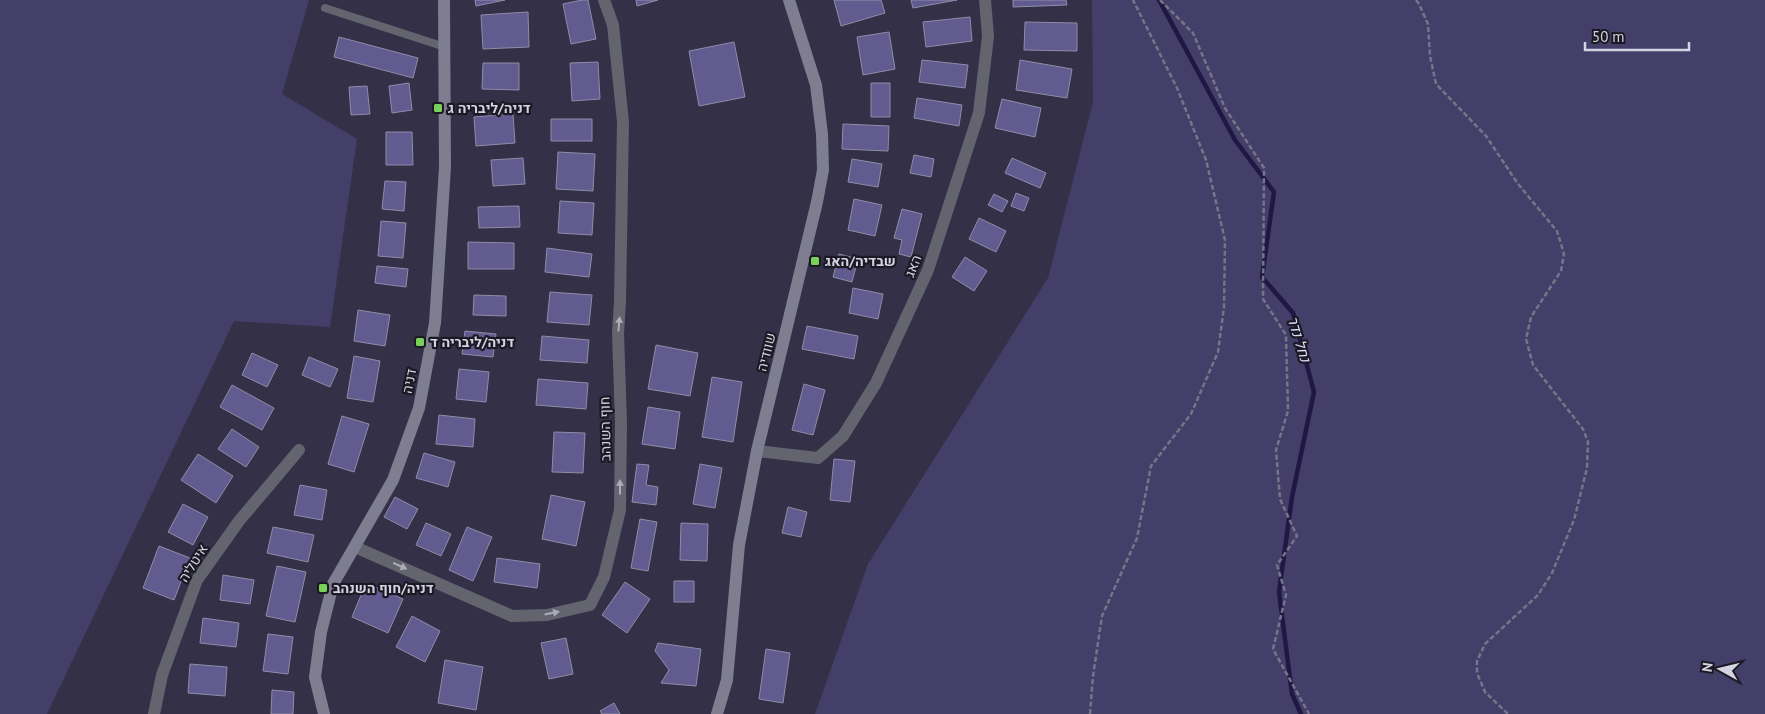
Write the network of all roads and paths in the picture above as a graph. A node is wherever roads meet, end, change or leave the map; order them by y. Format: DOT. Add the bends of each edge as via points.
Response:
graph roads {
  1 [pos="444,0"];
  2 [pos="604,0"];
  3 [pos="789,0"];
  4 [pos="985,0"];
  5 [pos="1133,0"];
  6 [pos="1160,0"];
  7 [pos="1416,0"];
  8 [pos="325,8"];
  9 [pos="445,47"];
  10 [pos="299,450"];
  11 [pos="757,451"];
  12 [pos="355,547"];
  13 [pos="154,714"];
  14 [pos="324,714"];
  15 [pos="717,714"];
  16 [pos="1090,714"];
  17 [pos="1309,714"];
  18 [pos="1508,714"];
  1 -- 9 [label="street, דניה"];
  12 -- 2 [label="street, חוף השנהב, one-way" via="512,616 547,615 590,605 604,577 620,510 618,333 623,122 613,25"];
  3 -- 11 [label="street, שוודיה" via="816,85 822,134 822,170"];
  4 -- 11 [label="street, האג" via="988,36 979,113 928,270 876,383 843,436 818,458"];
  5 -- 16 [label="path" via="1177,88 1206,160 1225,240 1224,307 1218,352 1191,414 1151,466 1137,538 1102,616"];
  6 -- 17 [label="path" via="1193,33 1226,108 1264,168 1263,299 1286,335 1288,411 1276,450 1280,499 1297,536 1277,565 1286,595 1272,649"];
  7 -- 18 [label="path" via="1428,24 1436,84 1486,136 1518,184 1557,231 1564,254 1561,271 1531,317 1526,339 1533,366 1583,429 1588,442 1587,468 1574,520 1552,573 1538,595 1485,644 1477,662 1477,673 1485,692"];
  8 -- 9 [label="lane"];
  9 -- 12 [label="street, דניה" via="445,167 435,324 419,408 392,480"];
  10 -- 13 [label="street, איטליה" via="239,521 197,580 162,675"];
  11 -- 15 [label="street, שוודיה" via="739,545 727,680"];
  12 -- 14 [label="street, דניה" via="333,584 321,632 315,677"];
}
